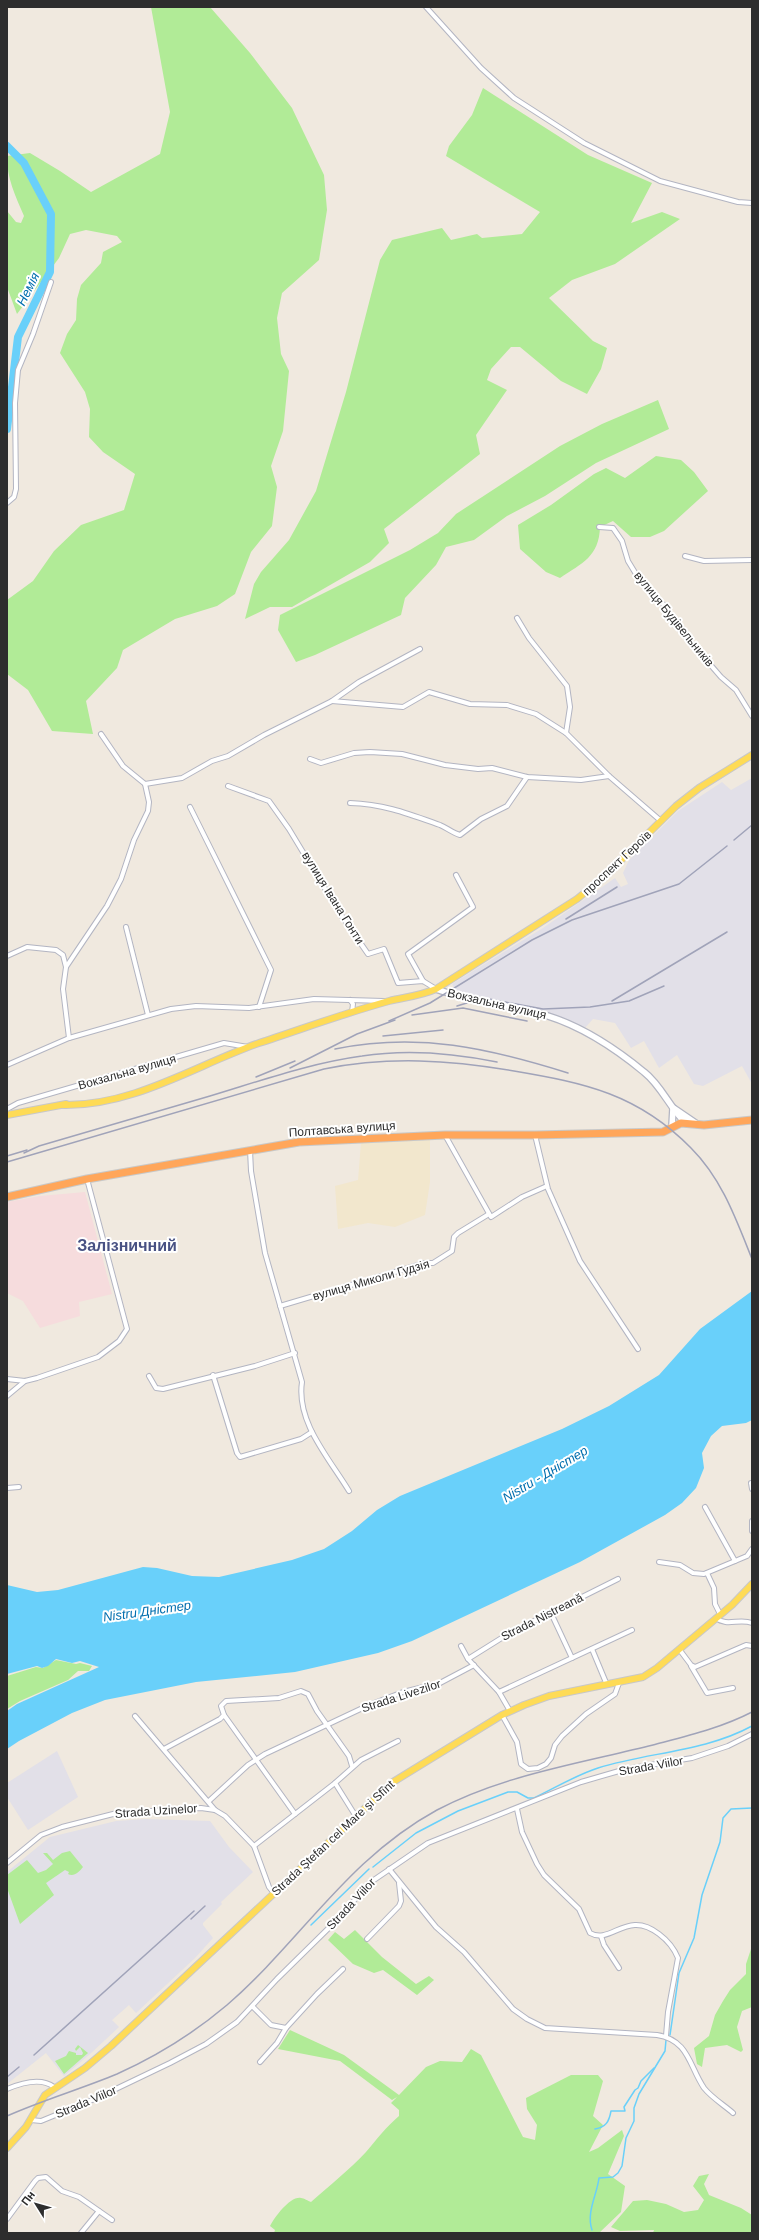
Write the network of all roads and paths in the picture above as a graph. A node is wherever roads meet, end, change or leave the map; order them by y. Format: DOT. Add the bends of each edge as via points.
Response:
graph roads {
  1 [pos="426,7"];
  2 [pos="752,203"];
  3 [pos="51,282"];
  4 [pos="7,503"];
  5 [pos="599,527"];
  6 [pos="685,556"];
  7 [pos="752,560"];
  8 [pos="517,618"];
  9 [pos="420,649"];
  10 [pos="332,701"];
  11 [pos="752,716"];
  12 [pos="566,733"];
  13 [pos="101,734"];
  14 [pos="752,755"];
  15 [pos="310,759"];
  16 [pos="609,776"];
  17 [pos="527,777"];
  18 [pos="145,784"];
  19 [pos="228,786"];
  20 [pos="350,803"];
  21 [pos="190,807"];
  22 [pos="661,820"];
  23 [pos="456,875"];
  24 [pos="126,927"];
  25 [pos="7,956"];
  26 [pos="66,968"];
  27 [pos="423,981"];
  28 [pos="436,989"];
  29 [pos="350,1000"];
  30 [pos="390,1001"];
  31 [pos="259,1007"];
  32 [pos="352,1013"];
  33 [pos="148,1015"];
  34 [pos="69,1038"];
  35 [pos="249,1048"];
  36 [pos="7,1065"];
  37 [pos="673,1108"];
  38 [pos="7,1109"];
  39 [pos="7,1115"];
  40 [pos="752,1120"];
  41 [pos="683,1123"];
  42 [pos="697,1124"];
  43 [pos="672,1126"];
  44 [pos="445,1134"];
  45 [pos="535,1135"];
  46 [pos="250,1150"];
  47 [pos="87,1179"];
  48 [pos="547,1186"];
  49 [pos="7,1197"];
  50 [pos="490,1215"];
  51 [pos="280,1306"];
  52 [pos="638,1349"];
  53 [pos="294,1353"];
  54 [pos="214,1375"];
  55 [pos="149,1376"];
  56 [pos="7,1379"];
  57 [pos="25,1381"];
  58 [pos="7,1396"];
  59 [pos="312,1432"];
  60 [pos="751,1483"];
  61 [pos="19,1487"];
  62 [pos="7,1488"];
  63 [pos="752,1489"];
  64 [pos="349,1491"];
  65 [pos="705,1507"];
  66 [pos="752,1521"];
  67 [pos="752,1531"];
  68 [pos="752,1549"];
  69 [pos="735,1561"];
  70 [pos="659,1562"];
  71 [pos="707,1573"];
  72 [pos="618,1579"];
  73 [pos="752,1584"];
  74 [pos="551,1613"];
  75 [pos="718,1616"];
  76 [pos="752,1624"];
  77 [pos="632,1630"];
  78 [pos="461,1646"];
  79 [pos="752,1646"];
  80 [pos="592,1649"];
  81 [pos="679,1649"];
  82 [pos="468,1658"];
  83 [pos="572,1658"];
  84 [pos="474,1665"];
  85 [pos="691,1665"];
  86 [pos="619,1683"];
  87 [pos="607,1685"];
  88 [pos="733,1688"];
  89 [pos="499,1692"];
  90 [pos="510,1711"];
  91 [pos="224,1715"];
  92 [pos="135,1716"];
  93 [pos="502,1716"];
  94 [pos="327,1724"];
  95 [pos="752,1734"];
  96 [pos="398,1741"];
  97 [pos="164,1749"];
  98 [pos="255,1760"];
  99 [pos="352,1766"];
  100 [pos="335,1783"];
  101 [pos="209,1801"];
  102 [pos="517,1809"];
  103 [pos="215,1810"];
  104 [pos="295,1814"];
  105 [pos="355,1815"];
  106 [pos="254,1846"];
  107 [pos="7,1863"];
  108 [pos="389,1869"];
  109 [pos="399,1883"];
  110 [pos="273,1892"];
  111 [pos="601,1936"];
  112 [pos="367,1939"];
  113 [pos="620,1968"];
  114 [pos="343,1969"];
  115 [pos="253,2007"];
  116 [pos="286,2028"];
  117 [pos="666,2036"];
  118 [pos="260,2062"];
  119 [pos="54,2087"];
  120 [pos="7,2089"];
  121 [pos="733,2113"];
  122 [pos="32,2120"];
  123 [pos="7,2148"];
  124 [pos="99,2211"];
  125 [pos="7,2218"];
  126 [pos="112,2220"];
  127 [pos="81,2233"];
  1 -- 2 [label="street" via="481,68 514,98 584,143 660,181 738,202"];
  3 -- 4 [label="street" via="18,370 15,404 16,489 14,497"];
  5 -- 11 [label="street, вулиця Будівельників" via="613,528 639,579 663,604 675,624 721,677 736,690"];
  6 -- 7 [label="street" via="704,561"];
  8 -- 12 [label="street" via="529,638 567,686 570,707"];
  9 -- 10 [label="street" via="359,682"];
  10 -- 12 [label="street" via="403,707 429,692 470,704 507,705 536,714"];
  10 -- 18 [label="street" via="182,778"];
  12 -- 16 [label="street"];
  13 -- 18 [label="street" via="123,766"];
  14 -- 22 [label="main road, проспект Героїв" via="699,788"];
  15 -- 17 [label="street" via="321,762 354,753 402,754 445,765 492,768"];
  16 -- 17 [label="street" via="580,780"];
  16 -- 22 [label="street"];
  17 -- 20 [label="street" via="507,806 482,819 460,835 444,826 386,807"];
  18 -- 26 [label="street" via="148,811 134,840 121,879 107,906"];
  19 -- 27 [label="street, вулиця Івана Гонти" via="269,802 289,829 368,954 384,949 398,983"];
  21 -- 31 [label="street" via="271,970"];
  22 -- 28 [label="main road, проспект Героїв" via="604,877 577,899"];
  23 -- 27 [label="street" via="473,907 408,954"];
  24 -- 33 [label="street"];
  25 -- 26 [label="street" via="27,947 56,950 63,955"];
  26 -- 34 [label="street" via="63,989"];
  27 -- 28 [label="street"];
  28 -- 30 [label="main road, Вокзальна вулиця" via="422,995"];
  28 -- 37 [label="main road, Вокзальна вулиця" via="548,1016 590,1035 646,1073 663,1091"];
  29 -- 30 [label="street"];
  29 -- 31 [label="street" via="314,999"];
  29 -- 32 [label="street" via="353,1004"];
  30 -- 32 [label="main road, Вокзальна вулиця"];
  31 -- 33 [label="street" via="196,1006"];
  32 -- 35 [label="main road, Вокзальна вулиця"];
  33 -- 34 [label="street"];
  34 -- 36 [label="street"];
  35 -- 38 [label="street, Вокзальна вулиця" via="224,1043 18,1103"];
  35 -- 39 [label="main road, Вокзальна вулиця" via="162,1084 123,1096"];
  37 -- 41 [label="main road, Вокзальна вулиця"];
  37 -- 42 [label="main road, Вокзальна вулиця"];
  37 -- 43 [label="main road"];
  40 -- 42 [label="highway"];
  41 -- 42 [label="highway"];
  41 -- 43 [label="highway, Полтавська вулиця"];
  43 -- 45 [label="highway, Полтавська вулиця" via="663,1132"];
  44 -- 45 [label="highway, Полтавська вулиця"];
  44 -- 46 [label="highway, Полтавська вулиця" via="299,1142"];
  44 -- 50 [label="street"];
  45 -- 48 [label="street"];
  46 -- 47 [label="highway, Полтавська вулиця"];
  46 -- 51 [label="street" via="251,1171 265,1253"];
  47 -- 49 [label="highway, Полтавська вулиця"];
  47 -- 57 [label="street" via="127,1329 119,1341 98,1357"];
  48 -- 50 [label="street, вулиця Миколи Гудзія"];
  48 -- 52 [label="street" via="580,1261"];
  50 -- 51 [label="street, вулиця Миколи Гудзія" via="458,1232 454,1237 452,1251 433,1263"];
  51 -- 53 [label="street"];
  53 -- 54 [label="street" via="255,1366"];
  53 -- 59 [label="street" via="302,1382 301,1400 304,1417"];
  54 -- 55 [label="street" via="162,1389 156,1388"];
  54 -- 59 [label="street" via="240,1457 301,1439"];
  56 -- 57 [label="street"];
  57 -- 58 [label="street"];
  59 -- 64 [label="street"];
  60 -- 63 [label="street"];
  61 -- 62 [label="street"];
  65 -- 69 [label="street"];
  66 -- 67 [label="street"];
  68 -- 69 [label="street" via="747,1556"];
  69 -- 71 [label="street"];
  70 -- 71 [label="street" via="680,1565 693,1573"];
  71 -- 75 [label="street" via="714,1588"];
  72 -- 74 [label="street, Strada Nistreană"];
  73 -- 75 [label="main road, Strada Ştefan cel Mare şi Sfînt"];
  74 -- 82 [label="street, Strada Nistreană"];
  74 -- 83 [label="street"];
  75 -- 76 [label="street" via="723,1622 742,1620"];
  75 -- 81 [label="main road, Strada Ştefan cel Mare şi Sfînt"];
  77 -- 80 [label="street"];
  78 -- 82 [label="street"];
  79 -- 85 [label="street" via="746,1645 698,1666"];
  80 -- 83 [label="street"];
  80 -- 87 [label="street"];
  81 -- 85 [label="street"];
  81 -- 86 [label="main road, Strada Ştefan cel Mare şi Sfînt" via="643,1677"];
  82 -- 84 [label="street"];
  83 -- 89 [label="street"];
  84 -- 89 [label="street"];
  84 -- 94 [label="street, Strada Livezilor" via="440,1684 390,1697"];
  85 -- 88 [label="street" via="707,1693"];
  86 -- 87 [label="main road, Strada Ştefan cel Mare şi Sfînt"];
  86 -- 93 [label="street" via="615,1694 562,1736 544,1766 534,1769 524,1768 517,1742"];
  87 -- 90 [label="main road, Strada Ştefan cel Mare şi Sfînt" via="549,1696"];
  89 -- 90 [label="street"];
  90 -- 93 [label="main road, Strada Ştefan cel Mare şi Sfînt"];
  91 -- 94 [label="street" via="221,1706 226,1701 279,1698 304,1691"];
  91 -- 97 [label="street"];
  91 -- 98 [label="street"];
  92 -- 97 [label="street"];
  93 -- 105 [label="main road, Strada Ştefan cel Mare şi Sfînt" via="404,1774"];
  94 -- 98 [label="street, Strada Livezilor"];
  94 -- 99 [label="street" via="349,1756"];
  95 -- 102 [label="street, Strada Viilor" via="728,1746 692,1758 626,1769 583,1782"];
  96 -- 99 [label="street"];
  97 -- 101 [label="street"];
  98 -- 101 [label="street, Strada Livezilor"];
  98 -- 104 [label="street"];
  99 -- 100 [label="street"];
  100 -- 104 [label="street"];
  100 -- 105 [label="street"];
  101 -- 103 [label="street"];
  102 -- 108 [label="street, Strada Viilor" via="504,1811 437,1838"];
  102 -- 111 [label="street" via="522,1832 540,1869 579,1909 590,1933"];
  103 -- 106 [label="street, Strada Uzinelor" via="225,1816"];
  103 -- 107 [label="street, Strada Uzinelor" via="191,1808 117,1813 96,1817 41,1835"];
  104 -- 106 [label="street"];
  105 -- 110 [label="main road, Strada Ştefan cel Mare şi Sfînt"];
  106 -- 110 [label="street, Strada Uzinelor"];
  108 -- 109 [label="street"];
  108 -- 115 [label="street, Strada Viilor" via="368,1884 341,1916 277,1978"];
  109 -- 112 [label="street" via="399,1906"];
  109 -- 117 [label="street" via="436,1927 464,1952 514,2009 527,2019 545,2028"];
  110 -- 119 [label="main road, Strada Ştefan cel Mare şi Sfînt" via="111,2046 84,2068"];
  111 -- 113 [label="street" via="604,1945"];
  111 -- 117 [label="street" via="625,1926 647,1925 676,1951 678,1958"];
  114 -- 116 [label="street"];
  115 -- 116 [label="street" via="271,2025"];
  115 -- 122 [label="street, Strada Viilor" via="206,2044 182,2057 82,2104 40,2121"];
  116 -- 118 [label="street"];
  117 -- 121 [label="street" via="685,2052 708,2092"];
  119 -- 120 [label="street" via="41,2081"];
  119 -- 122 [label="main road, Strada Ştefan cel Mare şi Sfînt" via="45,2095"];
  122 -- 123 [label="main road, Strada Ştefan cel Mare şi Sfînt"];
  124 -- 125 [label="street" via="42,2177 35,2181"];
  124 -- 126 [label="street"];
  124 -- 127 [label="street"];
}
